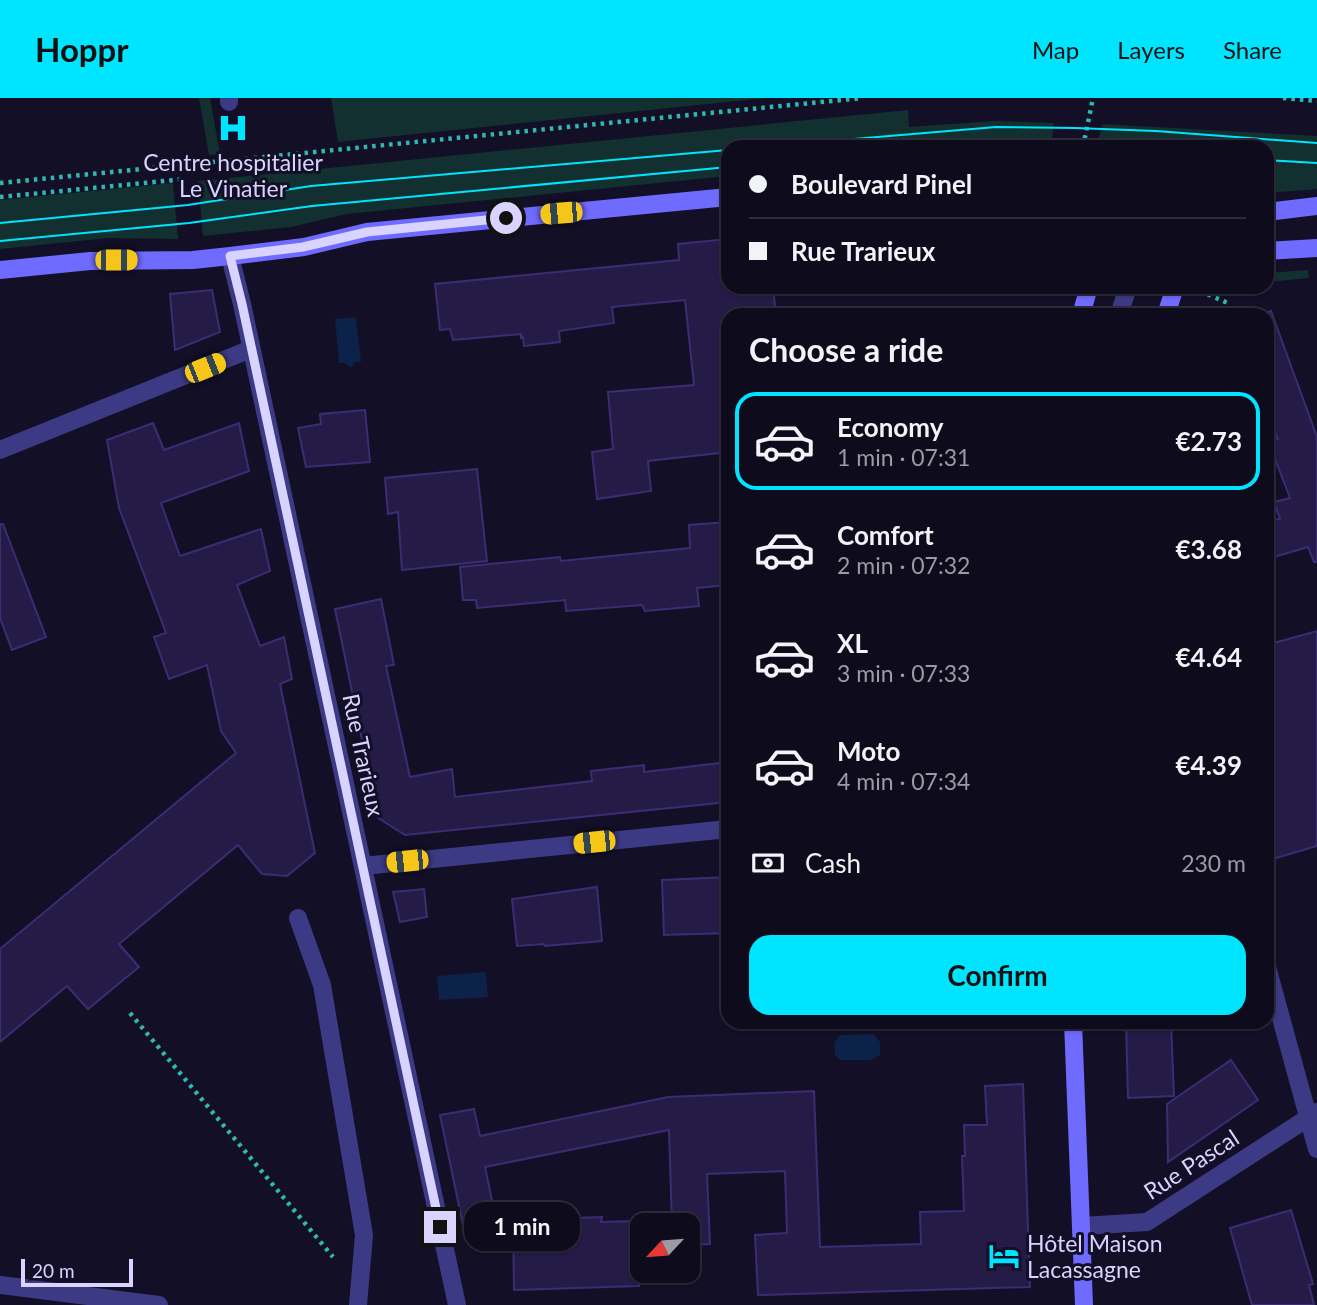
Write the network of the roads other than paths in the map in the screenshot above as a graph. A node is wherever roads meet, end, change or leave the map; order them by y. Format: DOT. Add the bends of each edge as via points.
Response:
graph roads {
  1 [pos="721,198"];
  2 [pos="1317,206"];
  3 [pos="1274,211"];
  4 [pos="1317,248"];
  5 [pos="1274,251"];
  6 [pos="230,256"];
  7 [pos="0,270"];
  8 [pos="251,349"];
  9 [pos="0,450"];
  10 [pos="721,830"];
  11 [pos="363,866"];
  12 [pos="298,918"];
  13 [pos="1274,990"];
  14 [pos="1073,1029"];
  15 [pos="1312,1115"];
  16 [pos="1317,1149"];
  17 [pos="1082,1226"];
  18 [pos="0,1285"];
  19 [pos="159,1305"];
  20 [pos="358,1305"];
  21 [pos="457,1305"];
  22 [pos="1084,1305"];
  1 -- 6 [label="main road" via="367,232 303,247"];
  2 -- 3 [label="main road"];
  4 -- 5 [label="main road"];
  6 -- 7 [label="main road" via="90,261"];
  6 -- 8 [label="street, Rue Trarieux"];
  8 -- 9 [label="street"];
  8 -- 11 [label="street, Rue Trarieux"];
  10 -- 11 [label="street"];
  11 -- 21 [label="street, Rue Trarieux"];
  12 -- 20 [label="street" via="322,985 365,1235"];
  13 -- 15 [label="street"];
  14 -- 17 [label="main road"];
  15 -- 16 [label="street"];
  15 -- 17 [label="street, Rue Pascal" via="1147,1222"];
  17 -- 22 [label="main road"];
  18 -- 19 [label="street"];
}
